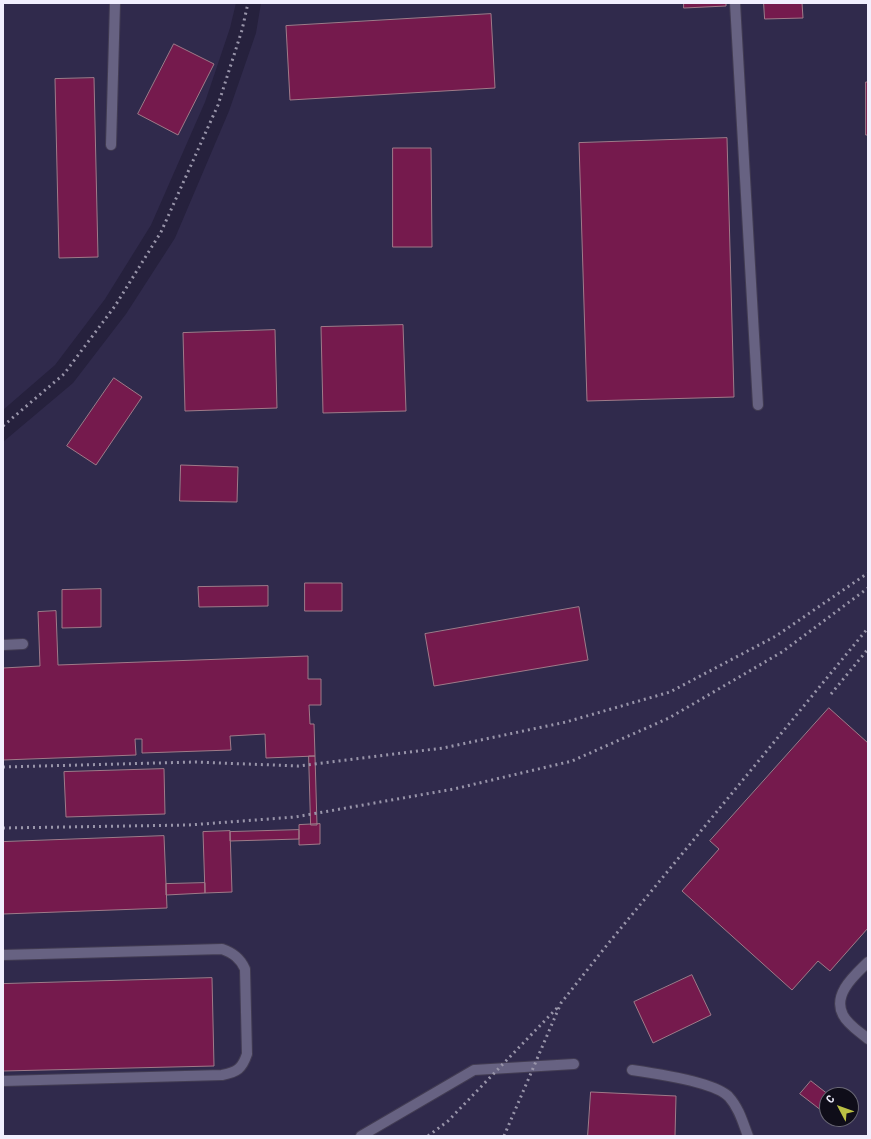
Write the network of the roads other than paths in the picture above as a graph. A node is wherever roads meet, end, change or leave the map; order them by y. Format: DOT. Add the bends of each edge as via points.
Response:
graph roads {
  1 [pos="115,3"];
  2 [pos="735,3"];
  3 [pos="111,145"];
  4 [pos="758,405"];
  5 [pos="23,644"];
  6 [pos="3,645"];
  7 [pos="3,955"];
  8 [pos="868,962"];
  9 [pos="868,1039"];
  10 [pos="574,1064"];
  11 [pos="632,1070"];
  12 [pos="3,1081"];
  13 [pos="361,1136"];
  14 [pos="748,1136"];
  1 -- 3 [label="lane"];
  2 -- 4 [label="lane"];
  5 -- 6 [label="lane"];
  7 -- 12 [label="lane" via="222,949 230,952 237,956 245,969 247,1054 239,1070 222,1075"];
  8 -- 9 [label="lane" via="847,985 842,995 841,1007 847,1021"];
  10 -- 13 [label="lane" via="474,1070"];
  11 -- 14 [label="lane" via="675,1077 712,1087 729,1096"];
}
